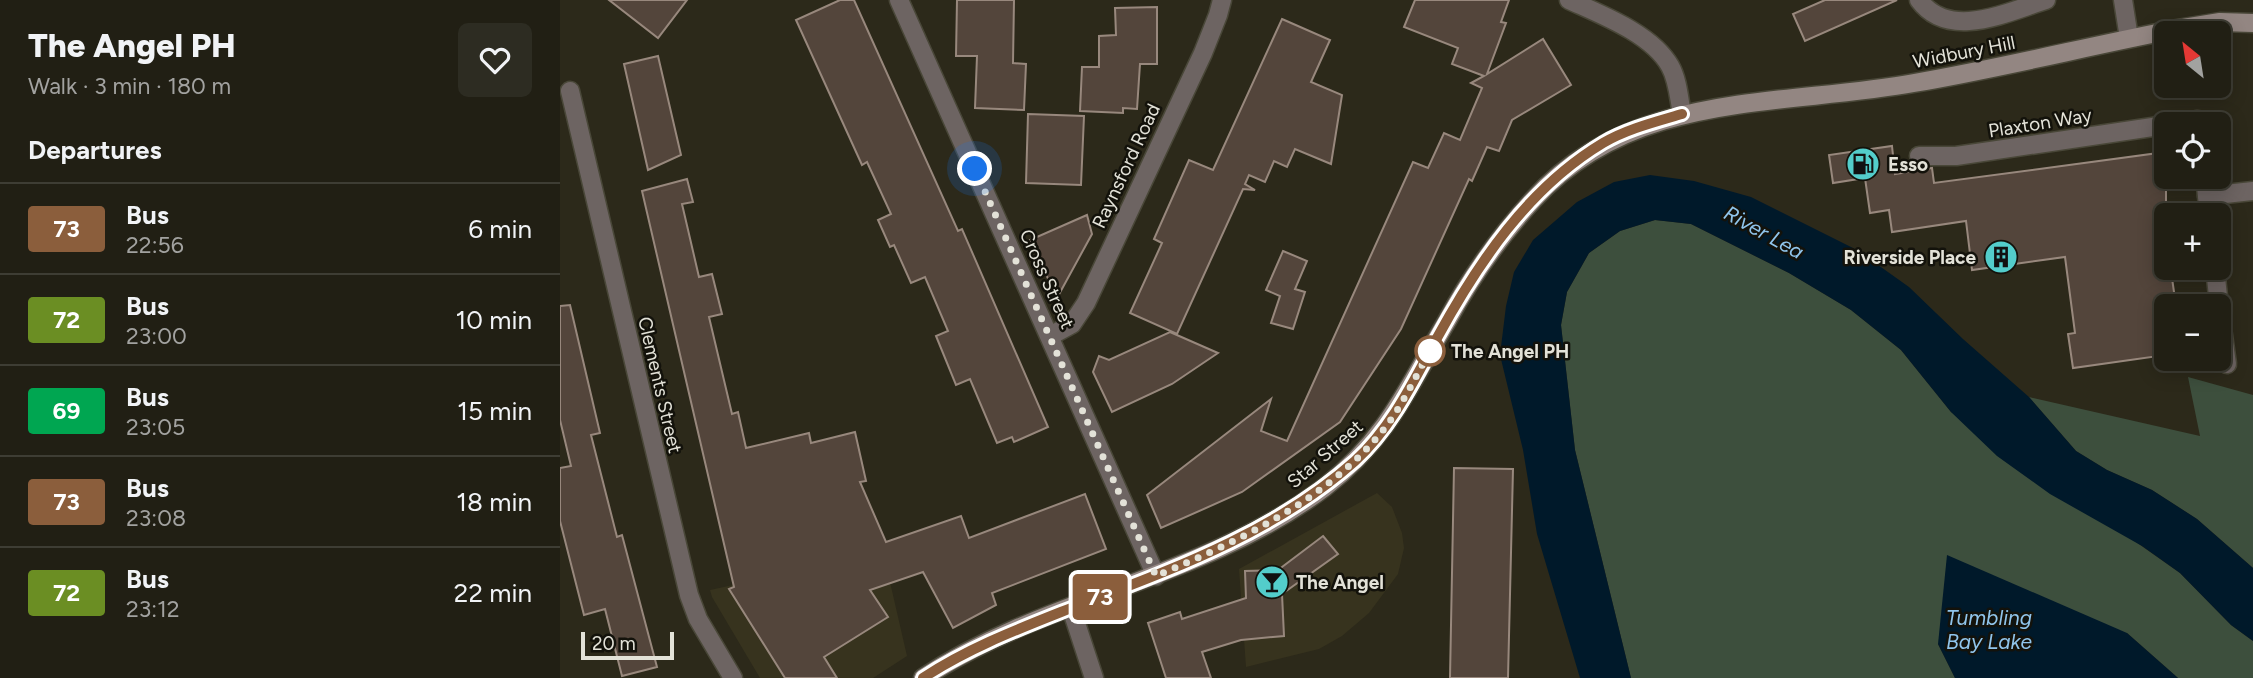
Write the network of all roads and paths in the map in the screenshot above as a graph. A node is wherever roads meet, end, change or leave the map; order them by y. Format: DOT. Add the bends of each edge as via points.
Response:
graph roads {
  1 [pos="899,0"];
  2 [pos="1222,0"];
  3 [pos="1569,0"];
  4 [pos="1919,0"];
  5 [pos="2046,0"];
  6 [pos="2123,0"];
  7 [pos="1606,7"];
  8 [pos="2253,23"];
  9 [pos="2129,38"];
  10 [pos="570,92"];
  11 [pos="1682,114"];
  12 [pos="2154,127"];
  13 [pos="1919,156"];
  14 [pos="2206,189"];
  15 [pos="2253,191"];
  16 [pos="2207,195"];
  17 [pos="2208,203"];
  18 [pos="1050,336"];
  19 [pos="1156,576"];
  20 [pos="1071,608"];
  21 [pos="733,678"];
  22 [pos="923,678"];
  23 [pos="1094,678"];
  1 -- 18 [label="street, Cross Street"];
  2 -- 18 [label="street, Raynsford Road" via="1203,53 1086,303 1072,324"];
  3 -- 7 [label="street"];
  4 -- 5 [label="street" via="1949,22 1993,17"];
  6 -- 9 [label="street"];
  7 -- 11 [label="street" via="1660,51 1674,75"];
  8 -- 9 [label="main road, Widbury Hill" via="2220,22"];
  9 -- 11 [label="main road, Widbury Hill" via="1910,84"];
  10 -- 21 [label="street, Clements Street" via="689,595"];
  11 -- 19 [label="main road, Star Street" via="1605,142 1551,180 1474,275 1381,433 1324,487 1251,534"];
  12 -- 13 [label="street, Plaxton Way" via="1956,156"];
  14 -- 16 [label="street"];
  15 -- 16 [label="street"];
  16 -- 17 [label="street"];
  18 -- 19 [label="street, Cross Street"];
  19 -- 20 [label="main road, Star Street"];
  20 -- 22 [label="main road, Star Street" via="1000,637"];
  20 -- 23 [label="street"];
}
